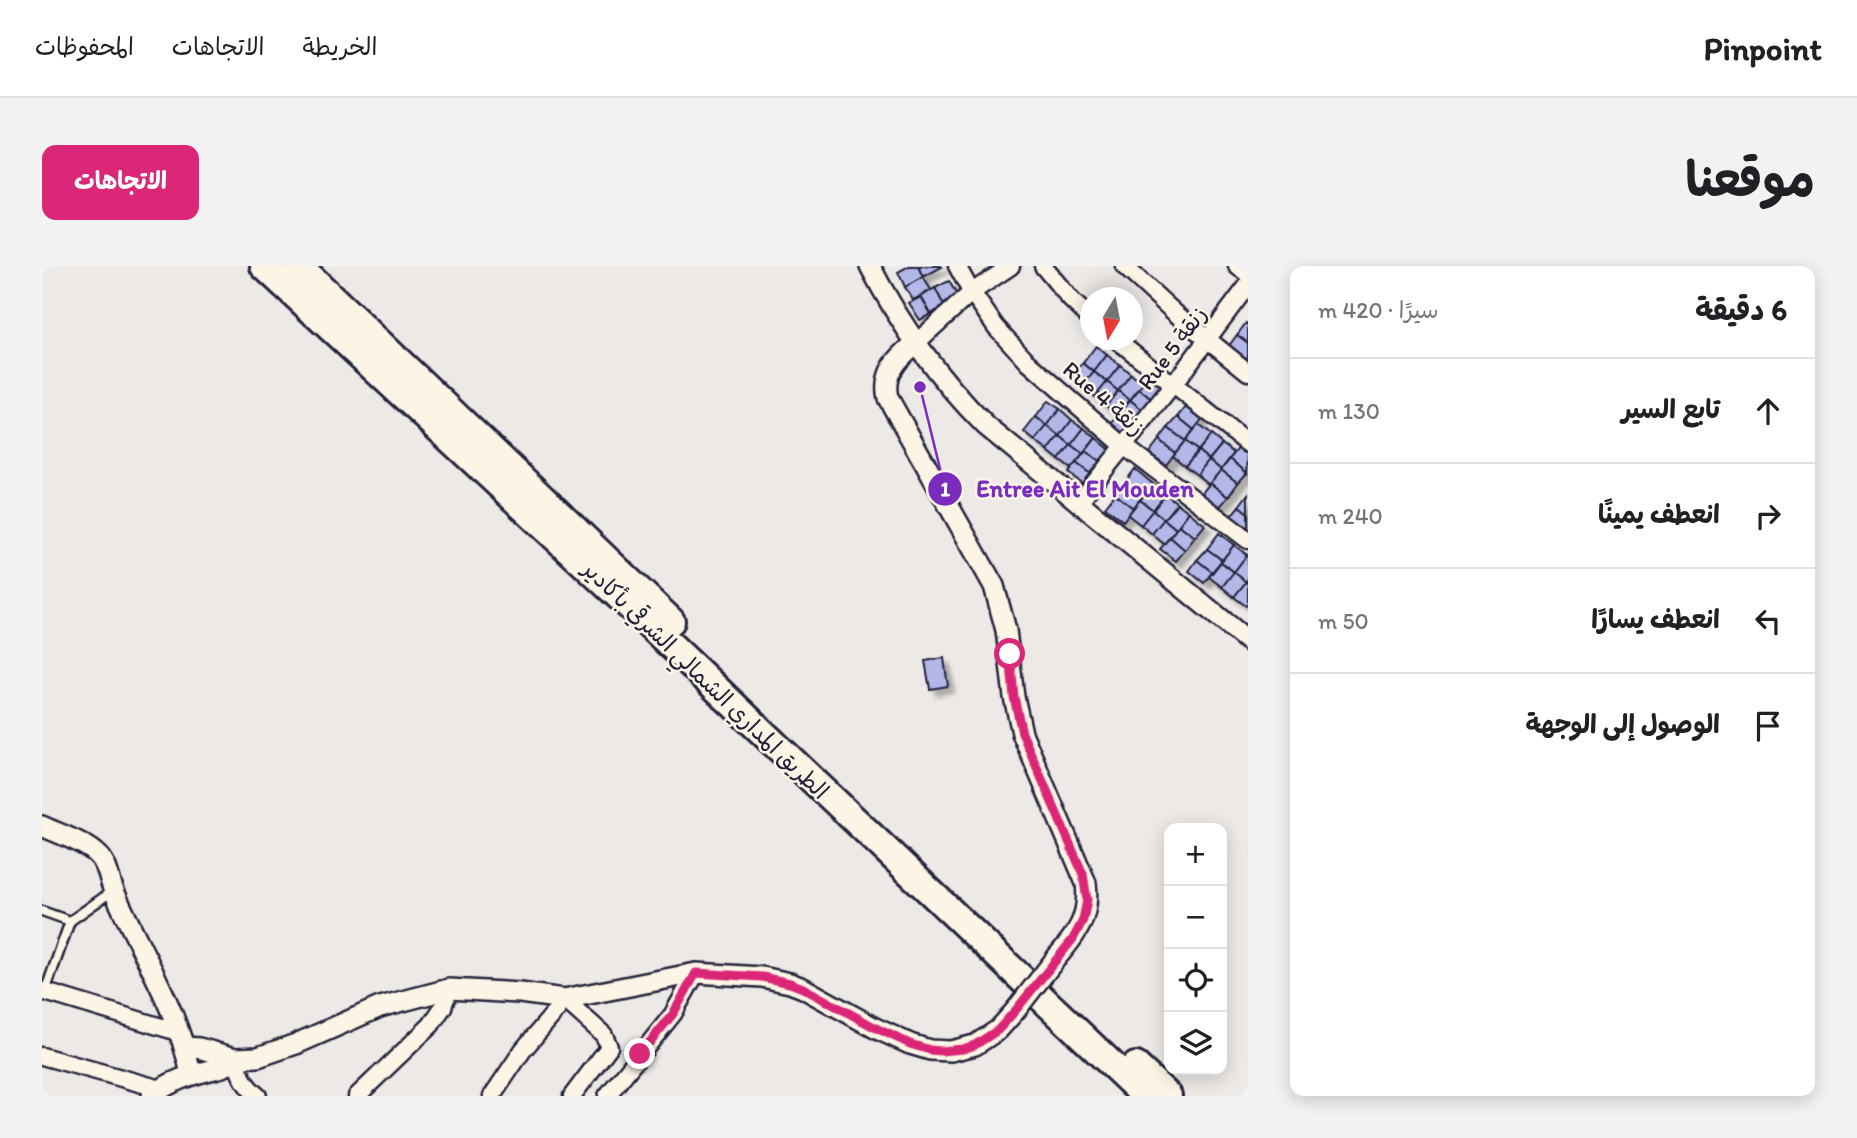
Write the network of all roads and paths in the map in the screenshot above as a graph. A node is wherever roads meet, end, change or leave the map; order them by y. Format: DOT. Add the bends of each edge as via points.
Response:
graph roads {
  1 [pos="264,266"];
  2 [pos="299,266"];
  3 [pos="870,266"];
  4 [pos="957,266"];
  5 [pos="1011,266"];
  6 [pos="1043,266"];
  7 [pos="1124,266"];
  8 [pos="1237,266"];
  9 [pos="1248,274"];
  10 [pos="1248,285"];
  11 [pos="972,292"];
  12 [pos="1080,309"];
  13 [pos="1207,340"];
  14 [pos="916,343"];
  15 [pos="1129,350"];
  16 [pos="1248,372"];
  17 [pos="1173,385"];
  18 [pos="1248,444"];
  19 [pos="1124,446"];
  20 [pos="1078,503"];
  21 [pos="1248,540"];
  22 [pos="1248,640"];
  23 [pos="42,826"];
  24 [pos="114,890"];
  25 [pos="42,911"];
  26 [pos="70,921"];
  27 [pos="696,973"];
  28 [pos="449,989"];
  29 [pos="43,992"];
  30 [pos="564,999"];
  31 [pos="182,1040"];
  32 [pos="42,1056"];
  33 [pos="235,1058"];
  34 [pos="191,1074"];
  35 [pos="156,1092"];
  36 [pos="258,1096"];
  37 [pos="357,1096"];
  38 [pos="492,1096"];
  39 [pos="572,1096"];
  40 [pos="607,1096"];
  41 [pos="1145,1096"];
  42 [pos="1168,1096"];
  1 -- 41 [label="highway, الطريق المداري الشمالي الشرقي بأكادير" via="629,605"];
  2 -- 42 [label="highway, الطريق المداري الشمالي الشرقي بأكادير"];
  3 -- 14 [label="street"];
  4 -- 11 [label="street, Rue 4 زنقة"];
  5 -- 11 [label="street"];
  6 -- 12 [label="street"];
  7 -- 13 [label="street"];
  8 -- 9 [label="street"];
  10 -- 13 [label="street, Rue 5 زنقة"];
  11 -- 14 [label="street"];
  11 -- 19 [label="street, Rue 4 زنقة" via="1020,354"];
  13 -- 16 [label="street"];
  13 -- 17 [label="street, Rue 5 زنقة"];
  14 -- 20 [label="street" via="979,419"];
  14 -- 27 [label="street, bridge" via="888,373 888,398 994,586 1006,630 1022,733 1086,883 1083,920 1073,939 998,1030 975,1045 951,1051 910,1044 790,983"];
  15 -- 17 [label="street"];
  17 -- 18 [label="street"];
  17 -- 19 [label="street, Rue 5 زنقة"];
  19 -- 20 [label="street, Rue 5 زنقة"];
  19 -- 21 [label="street, Rue 4 زنقة"];
  20 -- 22 [label="street"];
  23 -- 24 [label="street" via="100,857"];
  24 -- 26 [label="lane"];
  24 -- 31 [label="street"];
  25 -- 26 [label="lane"];
  26 -- 29 [label="lane"];
  27 -- 30 [label="street"];
  27 -- 40 [label="street" via="673,1014"];
  28 -- 30 [label="street"];
  28 -- 33 [label="street" via="380,1006 258,1057"];
  28 -- 37 [label="street" via="431,1025"];
  29 -- 31 [label="street"];
  30 -- 38 [label="street"];
  30 -- 39 [label="street" via="604,1035 608,1046"];
  31 -- 33 [label="street"];
  31 -- 34 [label="street"];
  32 -- 35 [label="street"];
  33 -- 34 [label="street" via="222,1067"];
  33 -- 36 [label="street" via="241,1077"];
  34 -- 35 [label="street"];
}
